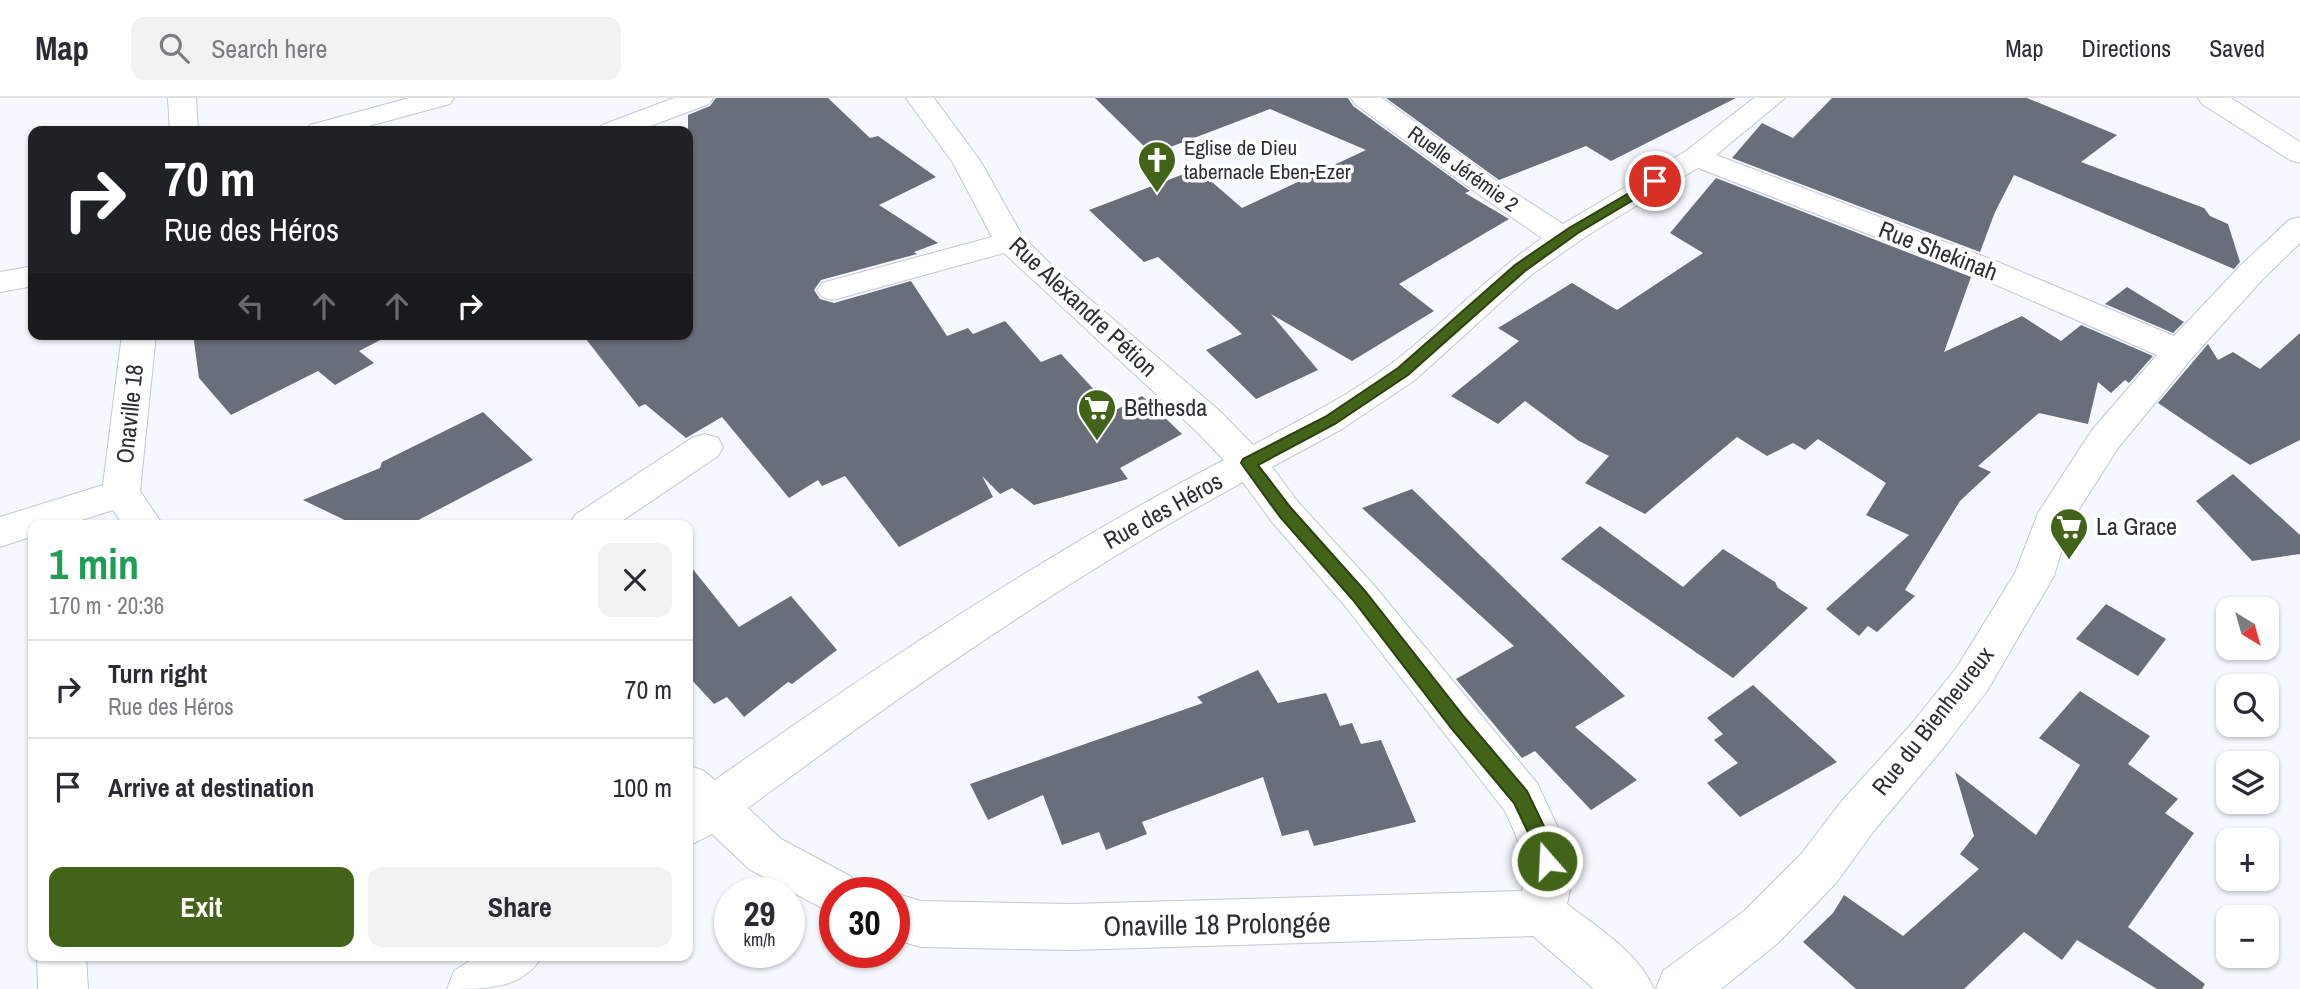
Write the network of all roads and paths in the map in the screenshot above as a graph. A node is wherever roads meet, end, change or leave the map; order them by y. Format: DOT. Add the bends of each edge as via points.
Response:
graph roads {
  1 [pos="182,98"];
  2 [pos="440,98"];
  3 [pos="699,98"];
  4 [pos="920,98"];
  5 [pos="1366,98"];
  6 [pos="1771,98"];
  7 [pos="2212,98"];
  8 [pos="184,126"];
  9 [pos="338,126"];
  10 [pos="625,126"];
  11 [pos="2300,154"];
  12 [pos="1696,157"];
  13 [pos="2300,226"];
  14 [pos="1563,238"];
  15 [pos="1010,242"];
  16 [pos="28,277"];
  17 [pos="0,282"];
  18 [pos="833,290"];
  19 [pos="138,340"];
  20 [pos="2179,351"];
  21 [pos="705,447"];
  22 [pos="1249,463"];
  23 [pos="121,493"];
  24 [pos="37,520"];
  25 [pos="140,520"];
  26 [pos="596,520"];
  27 [pos="28,523"];
  28 [pos="0,532"];
  29 [pos="696,805"];
  30 [pos="819,884"];
  31 [pos="1541,913"];
  32 [pos="910,921"];
  33 [pos="62,961"];
  34 [pos="510,961"];
  35 [pos="63,989"];
  36 [pos="472,989"];
  37 [pos="1629,989"];
  38 [pos="1681,989"];
  1 -- 8 [label="street"];
  2 -- 9 [label="street"];
  3 -- 10 [label="street"];
  4 -- 15 [label="street, Rue Alexandre Pétion" via="967,162"];
  5 -- 14 [label="street, Ruelle Jérémie 2"];
  6 -- 12 [label="street, Rue des Héros"];
  7 -- 11 [label="street"];
  12 -- 14 [label="street, Rue des Héros"];
  12 -- 20 [label="street, Rue Shekinah" via="1982,267"];
  13 -- 20 [label="street, Rue du Bienheureux"];
  14 -- 22 [label="street, Rue des Héros" via="1520,268 1403,372 1330,420"];
  15 -- 18 [label="street"];
  15 -- 22 [label="street, Rue Alexandre Pétion"];
  16 -- 17 [label="street"];
  19 -- 23 [label="street, Onaville 18"];
  20 -- 38 [label="street, Rue du Bienheureux" via="2105,439 2070,489 2051,523 2028,586 1972,679 1819,868 1761,927"];
  21 -- 26 [label="street"];
  22 -- 29 [label="street, Rue des Héros" via="1055,572"];
  22 -- 31 [label="street, Rue Alexandre Pétion" via="1521,797 1544,847 1549,875"];
  23 -- 24 [label="street"];
  23 -- 25 [label="street"];
  27 -- 28 [label="street"];
  29 -- 30 [label="street" via="765,854"];
  31 -- 32 [label="street, Onaville 18 Prolongée" via="1071,927"];
  31 -- 37 [label="street"];
  33 -- 35 [label="street"];
  34 -- 36 [label="street"];
}
